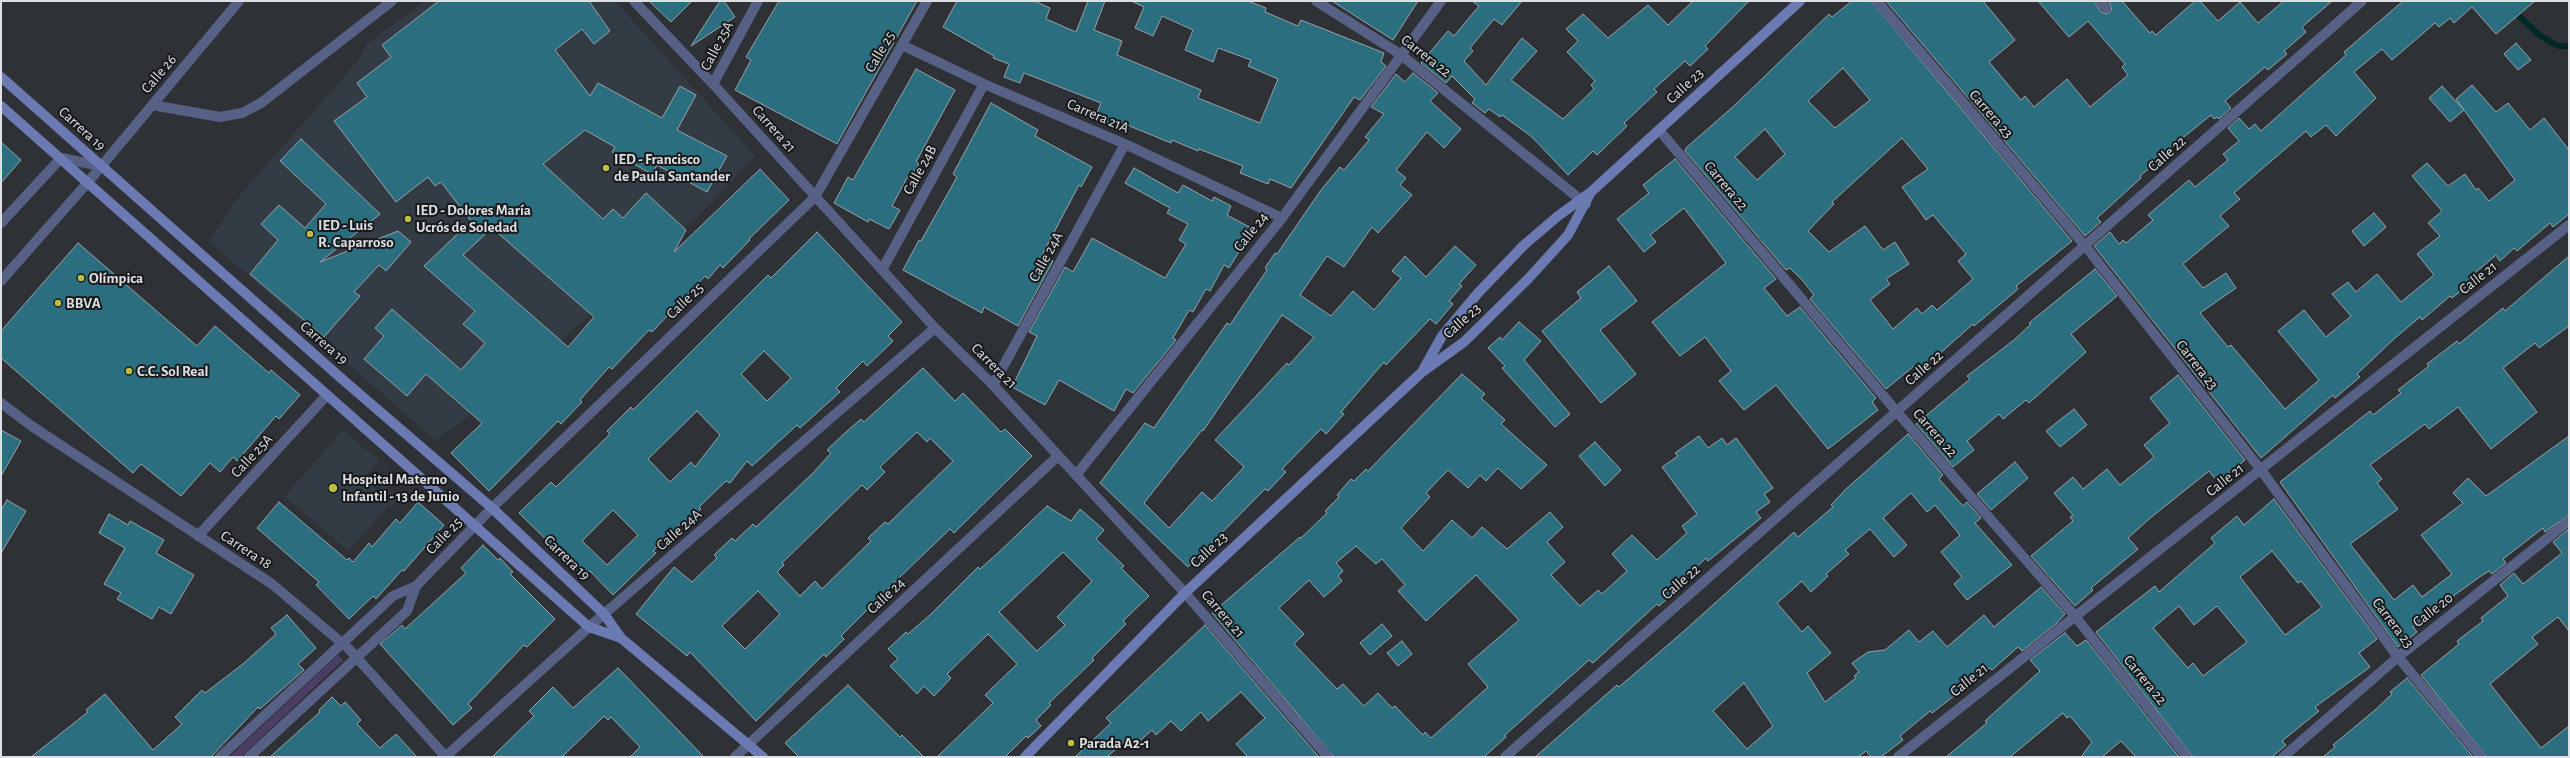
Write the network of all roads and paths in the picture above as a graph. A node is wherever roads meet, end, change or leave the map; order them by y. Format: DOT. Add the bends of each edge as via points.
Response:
graph roads {
  1 [pos="239,1"];
  2 [pos="392,1"];
  3 [pos="634,1"];
  4 [pos="758,1"];
  5 [pos="927,1"];
  6 [pos="1316,1"];
  7 [pos="1441,1"];
  8 [pos="1800,1"];
  9 [pos="1876,1"];
  10 [pos="2362,1"];
  11 [pos="902,45"];
  12 [pos="1400,54"];
  13 [pos="1,77"];
  14 [pos="714,84"];
  15 [pos="984,84"];
  16 [pos="152,105"];
  17 [pos="1,106"];
  18 [pos="1659,130"];
  19 [pos="1125,144"];
  20 [pos="61,158"];
  21 [pos="101,166"];
  22 [pos="89,181"];
  23 [pos="815,197"];
  24 [pos="1583,201"];
  25 [pos="1282,218"];
  26 [pos="1,223"];
  27 [pos="2569,225"];
  28 [pos="2086,247"];
  29 [pos="882,270"];
  30 [pos="1,281"];
  31 [pos="935,328"];
  32 [pos="1421,373"];
  33 [pos="993,385"];
  34 [pos="327,395"];
  35 [pos="1,403"];
  36 [pos="1897,412"];
  37 [pos="1058,456"];
  38 [pos="2261,470"];
  39 [pos="1076,475"];
  40 [pos="492,508"];
  41 [pos="2569,521"];
  42 [pos="476,525"];
  43 [pos="198,536"];
  44 [pos="416,586"];
  45 [pos="1185,593"];
  46 [pos="604,614"];
  47 [pos="2074,615"];
  48 [pos="589,627"];
  49 [pos="621,638"];
  50 [pos="342,643"];
  51 [pos="355,656"];
  52 [pos="2398,656"];
  53 [pos="749,744"];
  54 [pos="220,757"];
  55 [pos="249,757"];
  56 [pos="446,757"];
  57 [pos="735,757"];
  58 [pos="763,757"];
  59 [pos="1025,757"];
  60 [pos="1328,757"];
  61 [pos="1505,757"];
  62 [pos="1898,757"];
  63 [pos="2187,757"];
  64 [pos="2283,757"];
  65 [pos="2481,757"];
  1 -- 16 [label="street, Calle 26"];
  2 -- 16 [label="street" via="261,103 242,113 220,116"];
  3 -- 14 [label="street, Carrera 21"];
  4 -- 14 [label="street, Calle 25A"];
  5 -- 11 [label="street, Calle 25"];
  6 -- 12 [label="street, Carrera 22"];
  7 -- 12 [label="street, Calle 24"];
  8 -- 18 [label="street, Calle 23"];
  9 -- 28 [label="street, Carrera 23"];
  10 -- 28 [label="street, Calle 22"];
  11 -- 15 [label="street, Carrera 21A"];
  11 -- 23 [label="street, Calle 25"];
  12 -- 24 [label="street, Carrera 22"];
  12 -- 25 [label="street, Calle 24"];
  13 -- 21 [label="street, Carrera 19"];
  14 -- 23 [label="street, Carrera 21"];
  15 -- 19 [label="street, Carrera 21A"];
  15 -- 29 [label="street, Calle 24B"];
  16 -- 21 [label="street, Calle 26"];
  17 -- 20 [label="street, Carrera 19"];
  18 -- 24 [label="street, Calle 23"];
  18 -- 36 [label="street, Carrera 22"];
  19 -- 25 [label="street, Carrera 21A"];
  19 -- 33 [label="street, Calle 24A"];
  20 -- 21 [label="street"];
  20 -- 22 [label="street, Carrera 19"];
  20 -- 26 [label="street"];
  21 -- 22 [label="street, Calle 26"];
  21 -- 40 [label="street, Carrera 19"];
  22 -- 30 [label="street, Calle 26"];
  22 -- 34 [label="street, Carrera 19"];
  23 -- 29 [label="street, Carrera 21"];
  23 -- 40 [label="street, Calle 25"];
  24 -- 32 [label="street, Calle 23" via="1524,245 1478,293 1442,336"];
  24 -- 32 [label="street, Calle 23" via="1568,235 1528,279 1464,342"];
  25 -- 39 [label="street, Calle 24"];
  27 -- 38 [label="street, Calle 21"];
  28 -- 36 [label="street, Calle 22"];
  28 -- 38 [label="street, Carrera 23"];
  29 -- 31 [label="street, Carrera 21"];
  31 -- 33 [label="street, Carrera 21"];
  31 -- 46 [label="street, Calle 24A"];
  32 -- 45 [label="street, Calle 23"];
  33 -- 37 [label="street, Carrera 21"];
  34 -- 42 [label="street, Carrera 19"];
  34 -- 43 [label="street, Calle 25A"];
  35 -- 43 [label="street, Carrera 18"];
  36 -- 47 [label="street, Carrera 22"];
  36 -- 61 [label="street, Calle 22"];
  37 -- 39 [label="street, Carrera 21"];
  37 -- 53 [label="street, Calle 24"];
  38 -- 47 [label="street, Calle 21"];
  38 -- 52 [label="street, Carrera 23"];
  39 -- 45 [label="street, Carrera 21"];
  40 -- 42 [label="street, Calle 25"];
  40 -- 46 [label="street, Carrera 19"];
  41 -- 52 [label="street, Calle 20"];
  42 -- 44 [label="street, Calle 25"];
  42 -- 48 [label="street, Carrera 19"];
  43 -- 50 [label="street, Carrera 18" via="272,584"];
  44 -- 50 [label="street, Calle 25" via="393,596"];
  44 -- 51 [label="street, Calle 25" via="406,611"];
  45 -- 59 [label="street, Calle 23"];
  45 -- 60 [label="street, Carrera 21"];
  46 -- 48 [label="street, Calle 24A"];
  46 -- 49 [label="street, Carrera 19"];
  47 -- 62 [label="street, Calle 21"];
  47 -- 63 [label="street, Carrera 22"];
  48 -- 49 [label="street, Carrera 19"];
  48 -- 56 [label="street, Calle 24A"];
  49 -- 53 [label="street, Carrera 19"];
  50 -- 51 [label="street, Carrera 18"];
  50 -- 54 [label="street, Calle 25"];
  51 -- 55 [label="street, Calle 25"];
  51 -- 56 [label="street, Carrera 18"];
  52 -- 64 [label="street, Calle 20"];
  52 -- 65 [label="street, Carrera 23"];
  53 -- 57 [label="street, Calle 24"];
  53 -- 58 [label="street, Carrera 19"];
}
